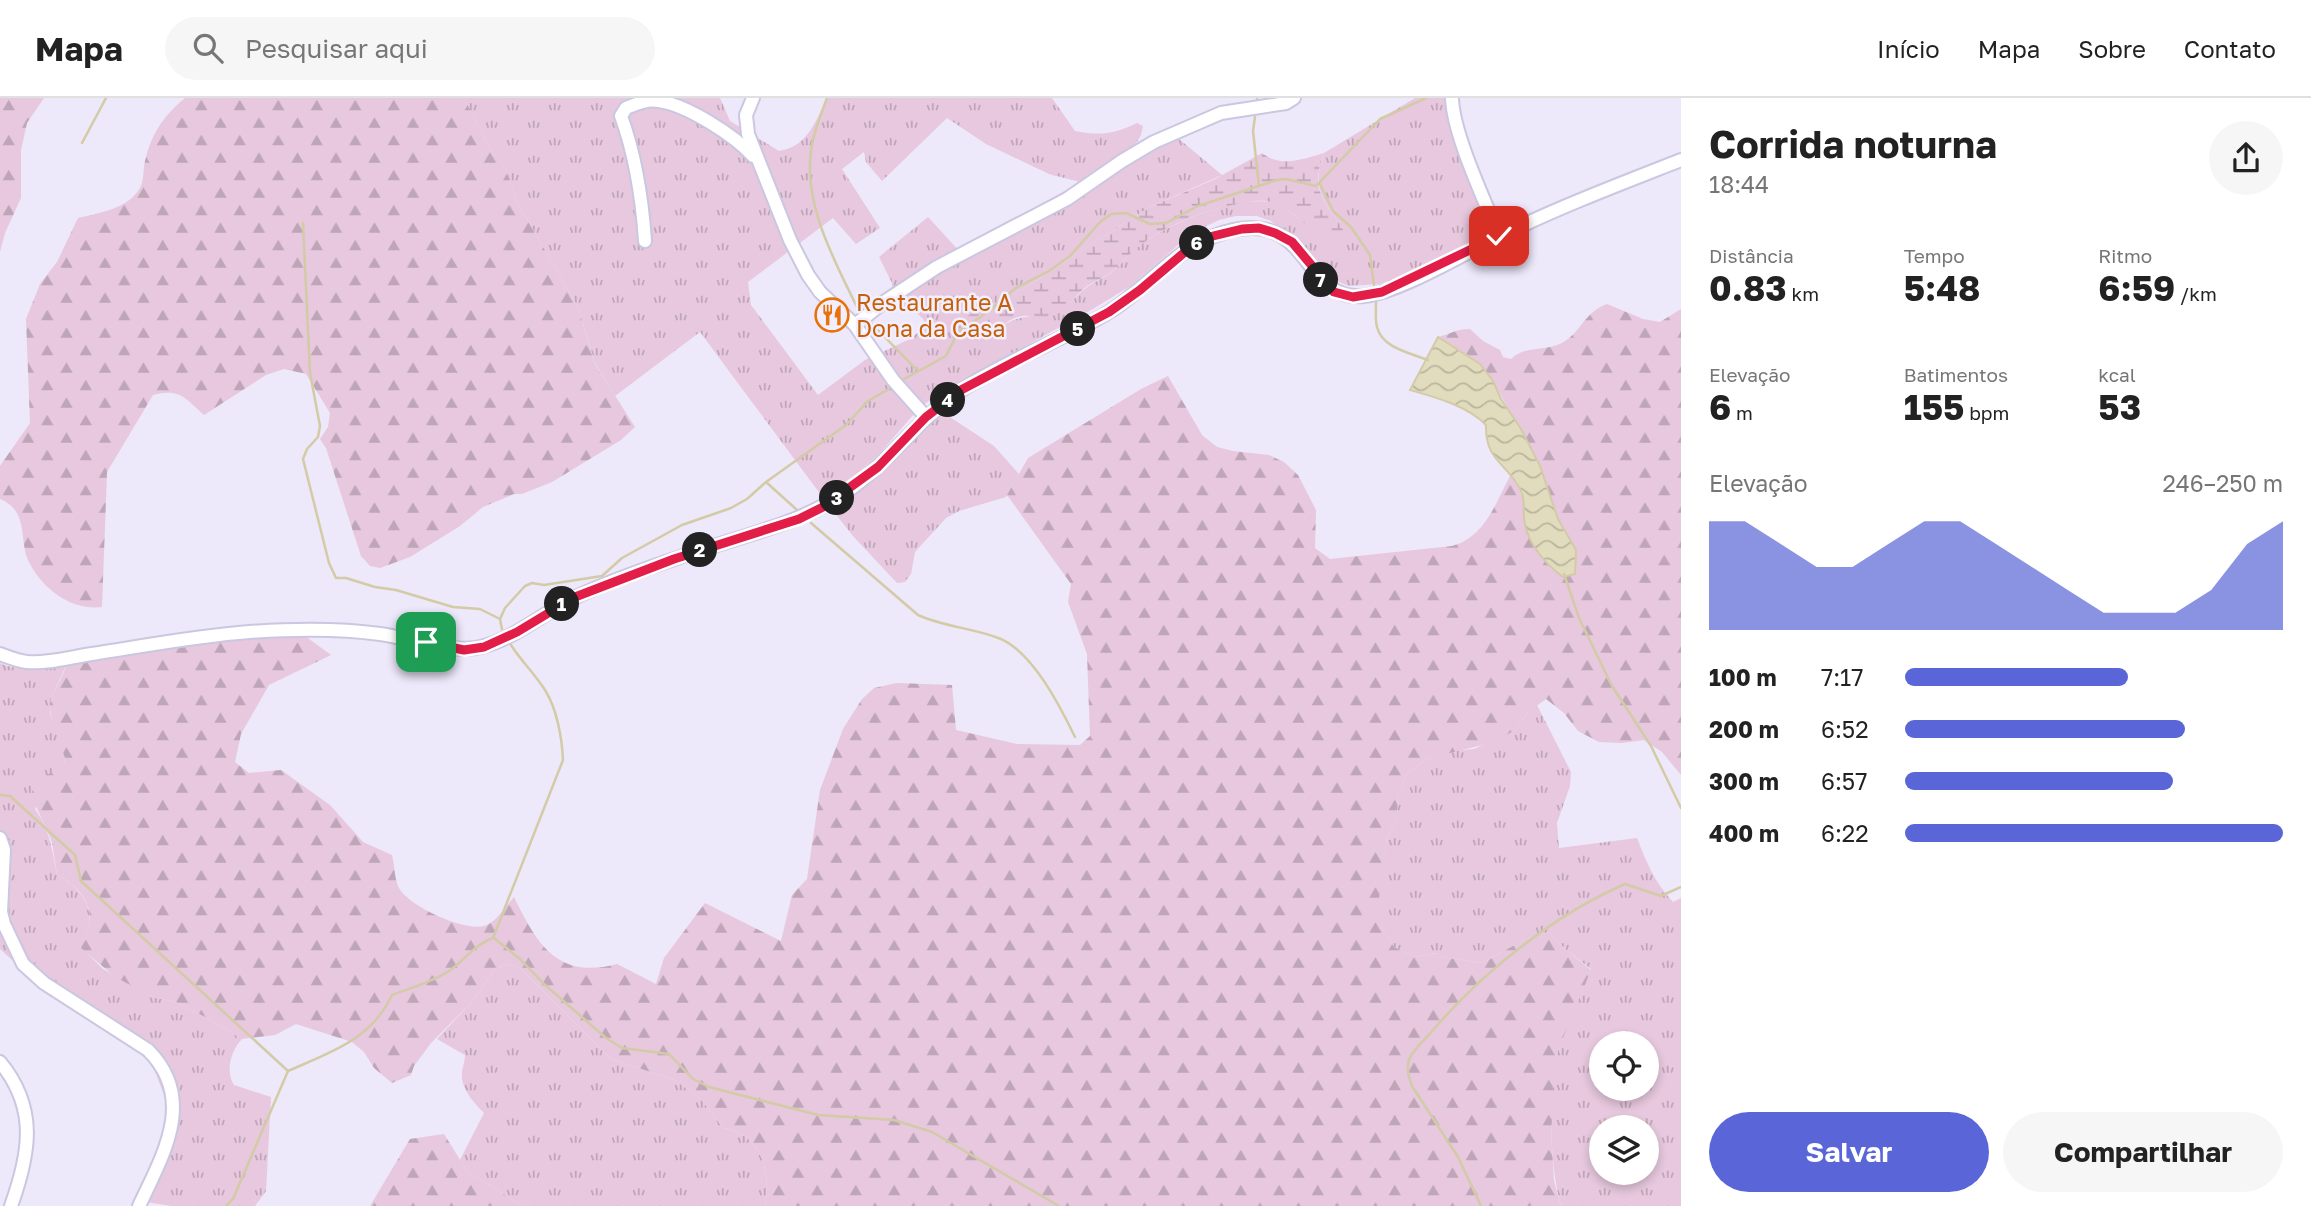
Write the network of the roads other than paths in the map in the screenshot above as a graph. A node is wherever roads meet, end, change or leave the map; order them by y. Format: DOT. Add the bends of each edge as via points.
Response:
graph roads {
  1 [pos="753,98"];
  2 [pos="1294,98"];
  3 [pos="1452,98"];
  4 [pos="1681,160"];
  5 [pos="759,161"];
  6 [pos="1499,236"];
  7 [pos="645,241"];
  8 [pos="855,326"];
  9 [pos="926,417"];
  10 [pos="0,654"];
  11 [pos="0,838"];
  12 [pos="0,1062"];
  13 [pos="11,1206"];
  14 [pos="139,1206"];
  1 -- 5 [label="street" via="746,123"];
  2 -- 8 [label="street" via="1221,113 1154,142 1067,199 937,267"];
  3 -- 6 [label="street" via="1469,159"];
  4 -- 6 [label="street"];
  5 -- 7 [label="street" via="729,134 667,102 649,100 626,108 621,116 640,183"];
  5 -- 8 [label="street" via="798,257 820,292"];
  6 -- 9 [label="street" via="1382,292 1353,297 1334,292 1292,242 1275,233 1259,228 1227,232 1192,246 1109,312 961,390"];
  8 -- 9 [label="street"];
  9 -- 10 [label="street" via="878,467 823,507 575,597 484,647 464,650 335,629 202,637 28,662"];
  11 -- 14 [label="street" via="4,850 1,912 23,964 44,983 148,1050 170,1086 173,1123"];
  12 -- 13 [label="street" via="20,1094 29,1123"];
}
